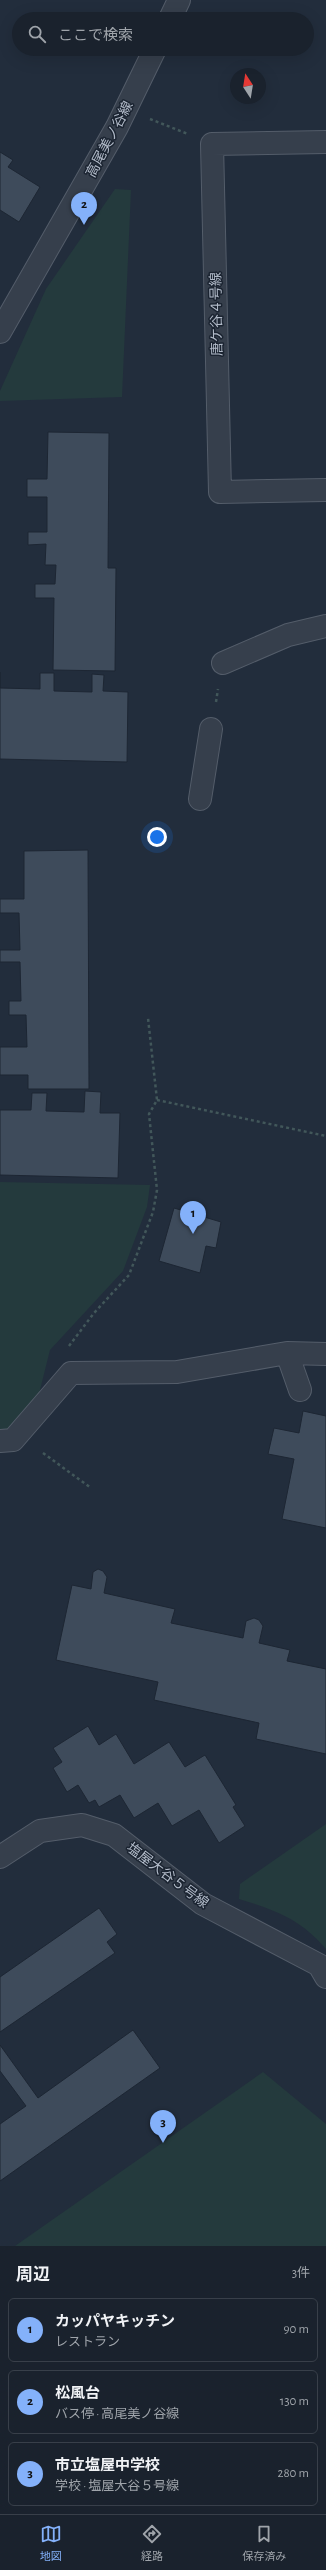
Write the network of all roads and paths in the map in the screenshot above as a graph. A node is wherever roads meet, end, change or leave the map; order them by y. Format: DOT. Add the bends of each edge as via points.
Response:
graph roads {
  1 [pos="178,0"];
  2 [pos="173,12"];
  3 [pos="152,56"];
  4 [pos="126,109"];
  5 [pos="326,142"];
  6 [pos="212,144"];
  7 [pos="0,332"];
  8 [pos="326,490"];
  9 [pos="326,626"];
  10 [pos="223,663"];
  11 [pos="211,729"];
  12 [pos="200,799"];
  13 [pos="148,1018"];
  14 [pos="157,1100"];
  15 [pos="326,1136"];
  16 [pos="64,1353"];
  17 [pos="286,1353"];
  18 [pos="326,1354"];
  19 [pos="300,1390"];
  20 [pos="0,1441"];
  21 [pos="43,1453"];
  22 [pos="90,1488"];
  23 [pos="0,1857"];
  24 [pos="326,1978"];
  1 -- 2 [label="street"];
  3 -- 4 [label="street, 高尾美ノ谷線"];
  4 -- 6 [label="path"];
  4 -- 7 [label="street, 高尾美ノ谷線"];
  5 -- 6 [label="street"];
  6 -- 8 [label="street, 唐ケ谷４号線" via="220,492"];
  9 -- 10 [label="street" via="288,635"];
  10 -- 11 [label="path"];
  11 -- 12 [label="street"];
  13 -- 14 [label="path"];
  14 -- 15 [label="path"];
  14 -- 16 [label="path" via="149,1114 157,1190 153,1212 129,1275 94,1313"];
  17 -- 18 [label="street"];
  17 -- 19 [label="street"];
  17 -- 20 [label="street" via="177,1372 71,1373 13,1440"];
  21 -- 22 [label="path"];
  23 -- 24 [label="street, 塩屋大谷５号線" via="40,1831 82,1825 114,1835 204,1904 319,1965"];
}
